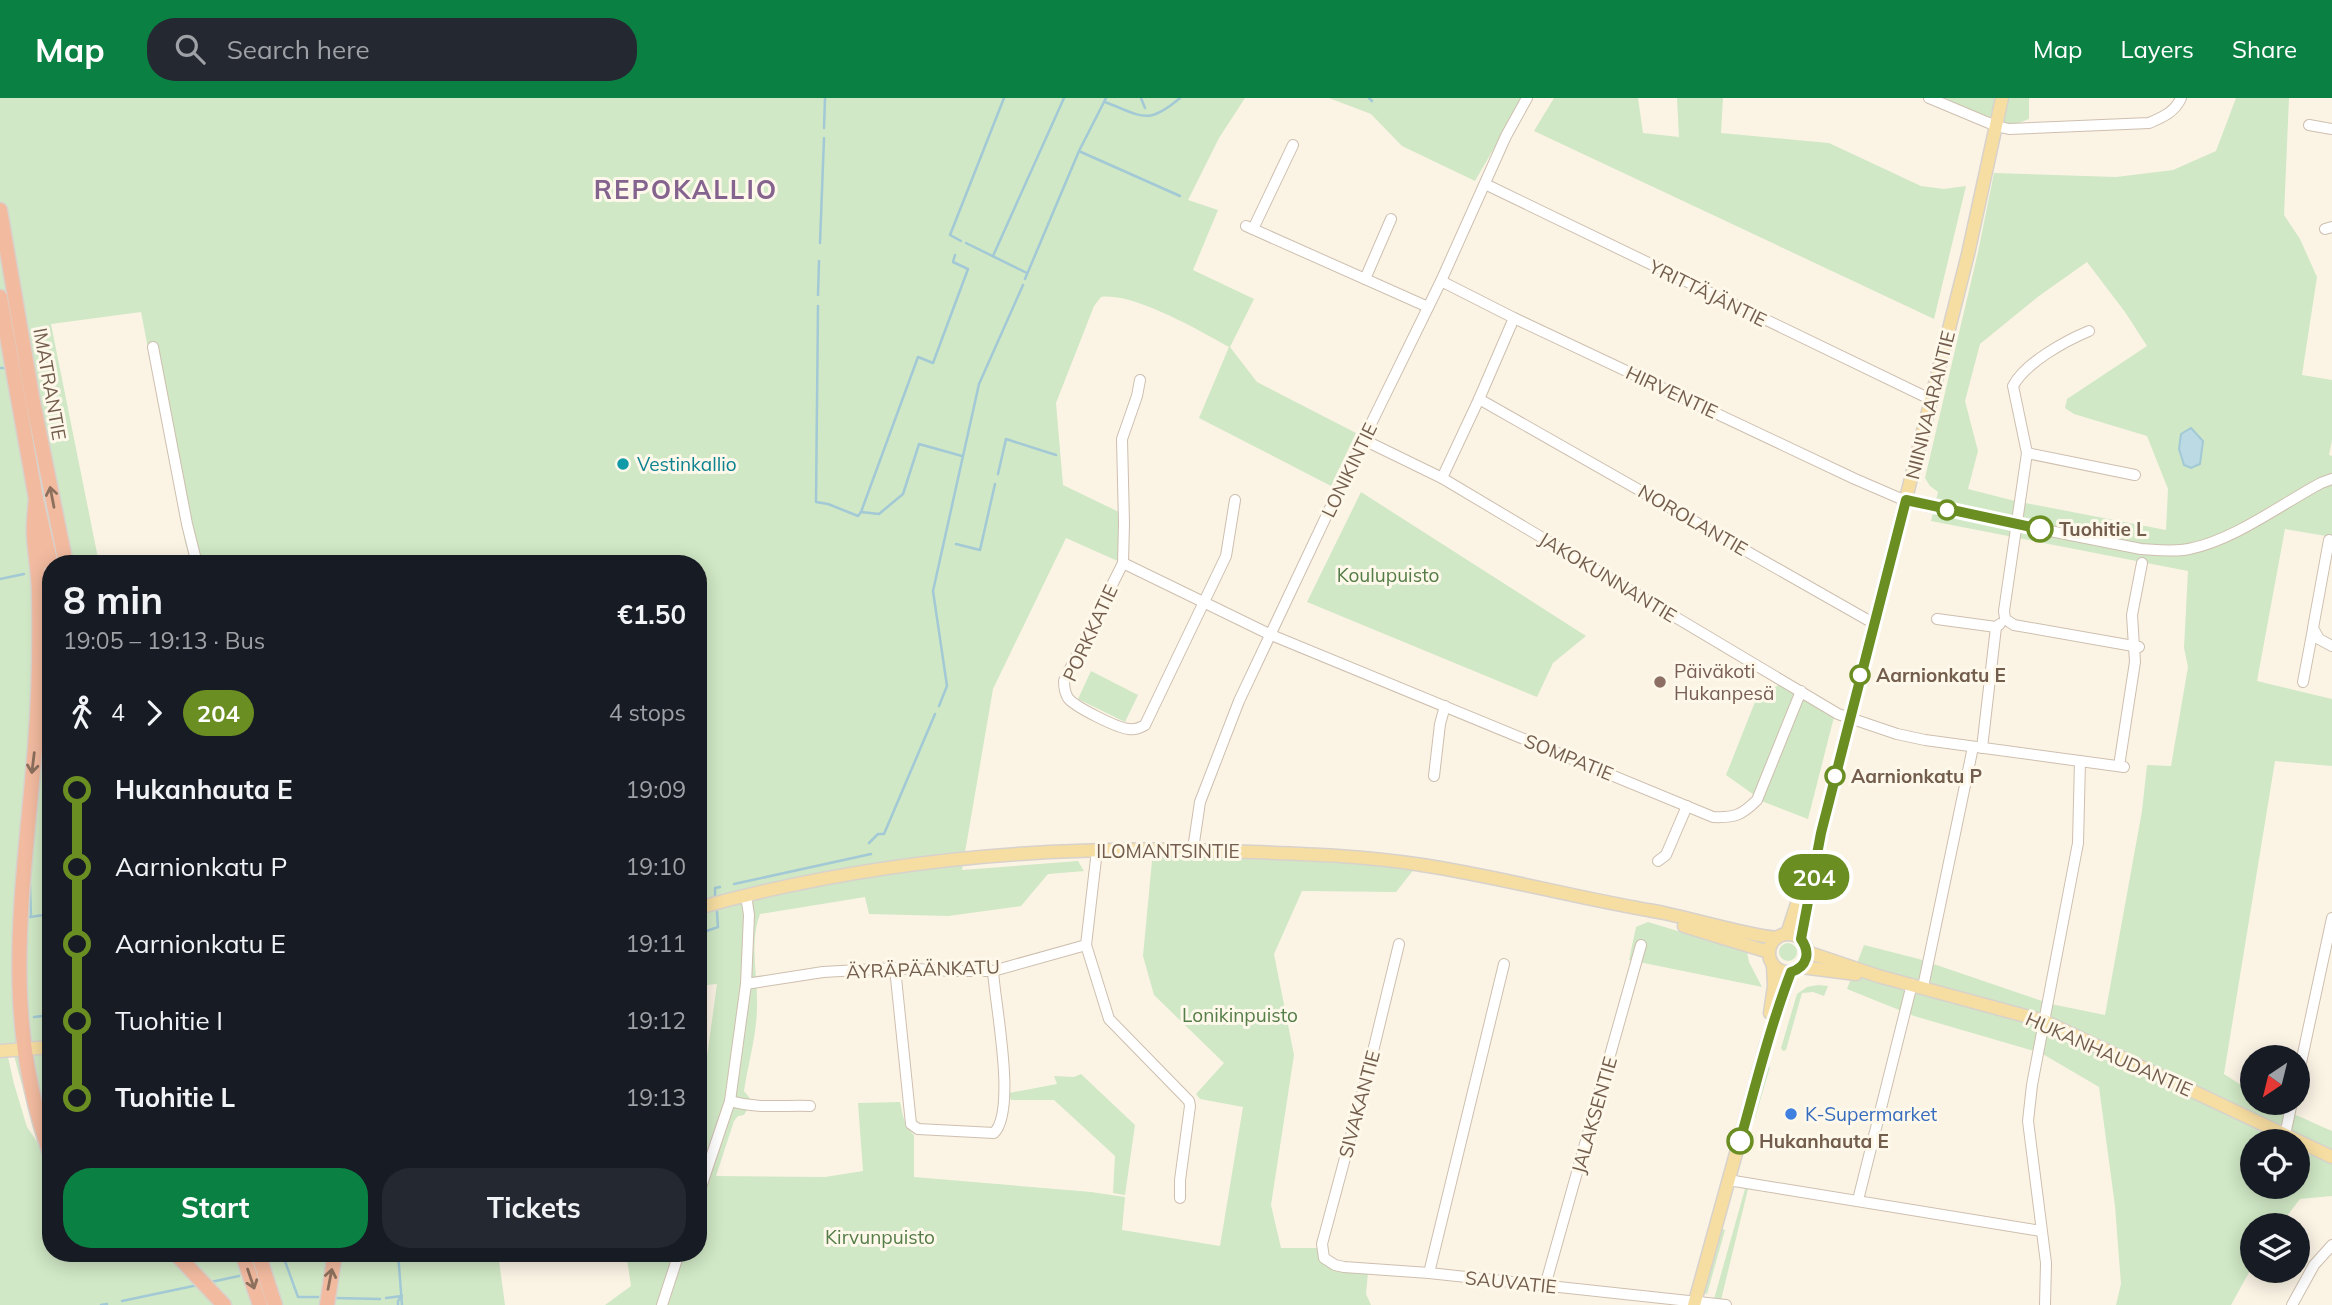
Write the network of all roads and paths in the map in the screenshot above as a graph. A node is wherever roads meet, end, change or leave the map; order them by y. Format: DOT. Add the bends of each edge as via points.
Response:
graph roads {
  1 [pos="1527,98"];
  2 [pos="1929,98"];
  3 [pos="2002,98"];
  4 [pos="2181,98"];
  5 [pos="2309,125"];
  6 [pos="1996,126"];
  7 [pos="2332,130"];
  8 [pos="1293,145"];
  9 [pos="1485,184"];
  10 [pos="0,210"];
  11 [pos="1391,219"];
  12 [pos="1365,279"];
  13 [pos="1441,281"];
  14 [pos="0,296"];
  15 [pos="1428,307"];
  16 [pos="1514,318"];
  17 [pos="2089,331"];
  18 [pos="153,347"];
  19 [pos="1140,380"];
  20 [pos="1479,399"];
  21 [pos="1931,400"];
  22 [pos="1364,440"];
  23 [pos="2027,453"];
  24 [pos="2135,475"];
  25 [pos="1442,478"];
  26 [pos="2332,479"];
  27 [pos="36,499"];
  28 [pos="1235,499"];
  29 [pos="1906,500"];
  30 [pos="2015,524"];
  31 [pos="2329,540"];
  32 [pos="49,555"];
  33 [pos="64,555"];
  34 [pos="195,555"];
  35 [pos="1123,563"];
  36 [pos="2142,563"];
  37 [pos="1205,603"];
  38 [pos="1937,619"];
  39 [pos="2005,619"];
  40 [pos="1873,623"];
  41 [pos="1996,627"];
  42 [pos="2313,628"];
  43 [pos="1269,634"];
  44 [pos="2332,646"];
  45 [pos="2137,647"];
  46 [pos="2304,682"];
  47 [pos="1801,691"];
  48 [pos="1445,706"];
  49 [pos="1849,718"];
  50 [pos="1977,747"];
  51 [pos="2080,761"];
  52 [pos="1434,776"];
  53 [pos="1687,806"];
  54 [pos="1821,833"];
  55 [pos="1193,849"];
  56 [pos="1097,850"];
  57 [pos="1658,861"];
  58 [pos="746,895"];
  59 [pos="707,906"];
  60 [pos="1638,909"];
  61 [pos="2332,918"];
  62 [pos="1782,936"];
  63 [pos="1801,939"];
  64 [pos="1399,944"];
  65 [pos="1086,945"];
  66 [pos="1641,945"];
  67 [pos="1807,952"];
  68 [pos="2329,953"];
  69 [pos="1771,958"];
  70 [pos="1504,964"];
  71 [pos="895,968"];
  72 [pos="1796,969"];
  73 [pos="993,971"];
  74 [pos="1878,976"];
  75 [pos="746,984"];
  76 [pos="5,985"];
  77 [pos="1917,986"];
  78 [pos="2044,1021"];
  79 [pos="1766,1045"];
  80 [pos="2306,1045"];
  81 [pos="6,1046"];
  82 [pos="42,1047"];
  83 [pos="730,1101"];
  84 [pos="810,1106"];
  85 [pos="2272,1129"];
  86 [pos="42,1142"];
  87 [pos="2310,1147"];
  88 [pos="2332,1157"];
  89 [pos="707,1169"];
  90 [pos="1728,1180"];
  91 [pos="1180,1198"];
  92 [pos="1858,1200"];
  93 [pos="2041,1231"];
  94 [pos="2332,1245"];
  95 [pos="184,1262"];
  96 [pos="245,1262"];
  97 [pos="261,1262"];
  98 [pos="334,1262"];
  99 [pos="675,1262"];
  100 [pos="1328,1262"];
  101 [pos="1429,1273"];
  102 [pos="1545,1286"];
  103 [pos="1694,1303"];
  104 [pos="224,1305"];
  105 [pos="260,1305"];
  106 [pos="275,1305"];
  107 [pos="327,1305"];
  108 [pos="662,1305"];
  109 [pos="1726,1305"];
  110 [pos="2045,1305"];
  111 [pos="2292,1305"];
  1 -- 9 [label="street, LONIKINTIE"];
  2 -- 6 [label="street"];
  3 -- 6 [label="main road, NIINIVAARANTIE"];
  4 -- 6 [label="street" via="2178,106 2149,123"];
  5 -- 7 [label="street"];
  6 -- 21 [label="main road, NIINIVAARANTIE"];
  8 -- 12 [label="street" via="1250,227"];
  9 -- 13 [label="street, LONIKINTIE"];
  9 -- 21 [label="street, YRITTÄJÄNTIE"];
  33 -- 10 [label="highway, IMATRANTIE, one-way"];
  11 -- 12 [label="street"];
  12 -- 15 [label="street"];
  13 -- 15 [label="street, LONIKINTIE"];
  13 -- 16 [label="street, HIRVENTIE"];
  14 -- 27 [label="highway, IMATRANTIE"];
  15 -- 22 [label="street, LONIKINTIE"];
  16 -- 20 [label="street"];
  16 -- 29 [label="street, HIRVENTIE"];
  17 -- 23 [label="street" via="2018,376 2013,386"];
  18 -- 34 [label="street"];
  19 -- 35 [label="street" via="1122,439"];
  20 -- 25 [label="street"];
  20 -- 40 [label="street, NOROLANTIE"];
  21 -- 29 [label="main road, NIINIVAARANTIE"];
  22 -- 25 [label="street, JAKOKUNNANTIE"];
  22 -- 43 [label="street, LONIKINTIE"];
  23 -- 24 [label="street"];
  23 -- 30 [label="street"];
  25 -- 47 [label="street, JAKOKUNNANTIE"];
  26 -- 30 [label="street, HIRVENTIE" via="2219,540 2188,549 2140,549"];
  27 -- 32 [label="highway, IMATRANTIE"];
  27 -- 76 [label="highway, one-way" via="39,624 35,748 12,898"];
  28 -- 37 [label="street" via="1226,556"];
  29 -- 30 [label="street, HIRVENTIE"];
  29 -- 40 [label="main road, NIINIVAARANTIE"];
  30 -- 39 [label="street"];
  31 -- 42 [label="street"];
  35 -- 37 [label="street, PORKKATIE"];
  35 -- 37 [label="street, PORKKATIE" via="1064,681 1068,698 1122,728 1139,729 1149,720"];
  36 -- 45 [label="street" via="2132,615"];
  37 -- 43 [label="street, PORKKATIE"];
  38 -- 41 [label="street"];
  39 -- 41 [label="street"];
  39 -- 45 [label="street" via="2014,625"];
  40 -- 49 [label="main road, NIINIVAARANTIE"];
  41 -- 50 [label="street"];
  42 -- 44 [label="street" via="2319,639"];
  42 -- 46 [label="street"];
  43 -- 48 [label="street, SOMPATIE"];
  43 -- 55 [label="street, LONIKINTIE" via="1204,789"];
  45 -- 51 [label="street, JAKOKUNNANTIE" via="2121,766"];
  47 -- 49 [label="street, JAKOKUNNANTIE"];
  47 -- 53 [label="street, SOMPATIE" via="1757,800 1744,813 1727,818"];
  48 -- 52 [label="street"];
  48 -- 53 [label="street, SOMPATIE"];
  49 -- 50 [label="street, JAKOKUNNANTIE" via="1897,734"];
  49 -- 54 [label="main road, NIINIVAARANTIE"];
  50 -- 51 [label="street, JAKOKUNNANTIE"];
  50 -- 77 [label="street"];
  51 -- 78 [label="street" via="2078,843"];
  53 -- 57 [label="street" via="1666,855"];
  54 -- 62 [label="main road, NIINIVAARANTIE"];
  54 -- 63 [label="main road, NIINIVAARANTIE"];
  55 -- 56 [label="main road, ILOMANTSINTIE"];
  55 -- 60 [label="main road, ILOMANTSINTIE" via="1419,864"];
  56 -- 58 [label="main road, ILOMANTSINTIE" via="883,869"];
  56 -- 65 [label="street"];
  58 -- 59 [label="main road, ILOMANTSINTIE"];
  58 -- 75 [label="street"];
  60 -- 62 [label="main road, ILOMANTSINTIE"];
  60 -- 69 [label="main road, ILOMANTSINTIE"];
  61 -- 68 [label="street"];
  62 -- 63 [label="main road"];
  62 -- 69 [label="main road"];
  63 -- 67 [label="main road"];
  64 -- 100 [label="street, SIVAKANTIE" via="1322,1244"];
  65 -- 73 [label="street, ÄYRÄPÄÄNKATU"];
  65 -- 91 [label="street" via="1109,1020 1189,1101"];
  66 -- 102 [label="street, JALAKSENTIE"];
  67 -- 72 [label="main road" via="1806,961"];
  67 -- 74 [label="main road, HUKANHAUDANTIE"];
  68 -- 80 [label="street"];
  69 -- 72 [label="main road" via="1780,971"];
  69 -- 79 [label="main road" via="1774,986"];
  70 -- 101 [label="street"];
  71 -- 73 [label="street, ÄYRÄPÄÄNKATU"];
  71 -- 73 [label="street" via="911,1124 918,1129 994,1133 1001,1126 1005,1080"];
  71 -- 75 [label="street, ÄYRÄPÄÄNKATU" via="823,972"];
  72 -- 74 [label="main road, HUKANHAUDANTIE"];
  72 -- 79 [label="main road"];
  74 -- 77 [label="main road, HUKANHAUDANTIE"];
  75 -- 83 [label="street"];
  77 -- 78 [label="main road, HUKANHAUDANTIE"];
  77 -- 92 [label="street"];
  78 -- 85 [label="main road, HUKANHAUDANTIE"];
  78 -- 93 [label="street" via="2028,1121"];
  79 -- 90 [label="main road"];
  81 -- 82 [label="main road"];
  81 -- 86 [label="highway"];
  83 -- 84 [label="street" via="761,1107"];
  83 -- 89 [label="street"];
  87 -- 88 [label="main road, HUKANHAUDANTIE"];
  90 -- 92 [label="street"];
  90 -- 103 [label="main road"];
  92 -- 93 [label="street"];
  93 -- 110 [label="street"];
  94 -- 111 [label="street" via="2314,1265"];
  95 -- 104 [label="highway"];
  96 -- 105 [label="highway, one-way"];
  97 -- 106 [label="highway"];
  107 -- 98 [label="highway, one-way"];
  99 -- 108 [label="street"];
  100 -- 101 [label="street, SAUVATIE"];
  101 -- 102 [label="street, SAUVATIE"];
  102 -- 103 [label="street, SAUVATIE"];
  103 -- 109 [label="street, SAUVATIE"];
}
